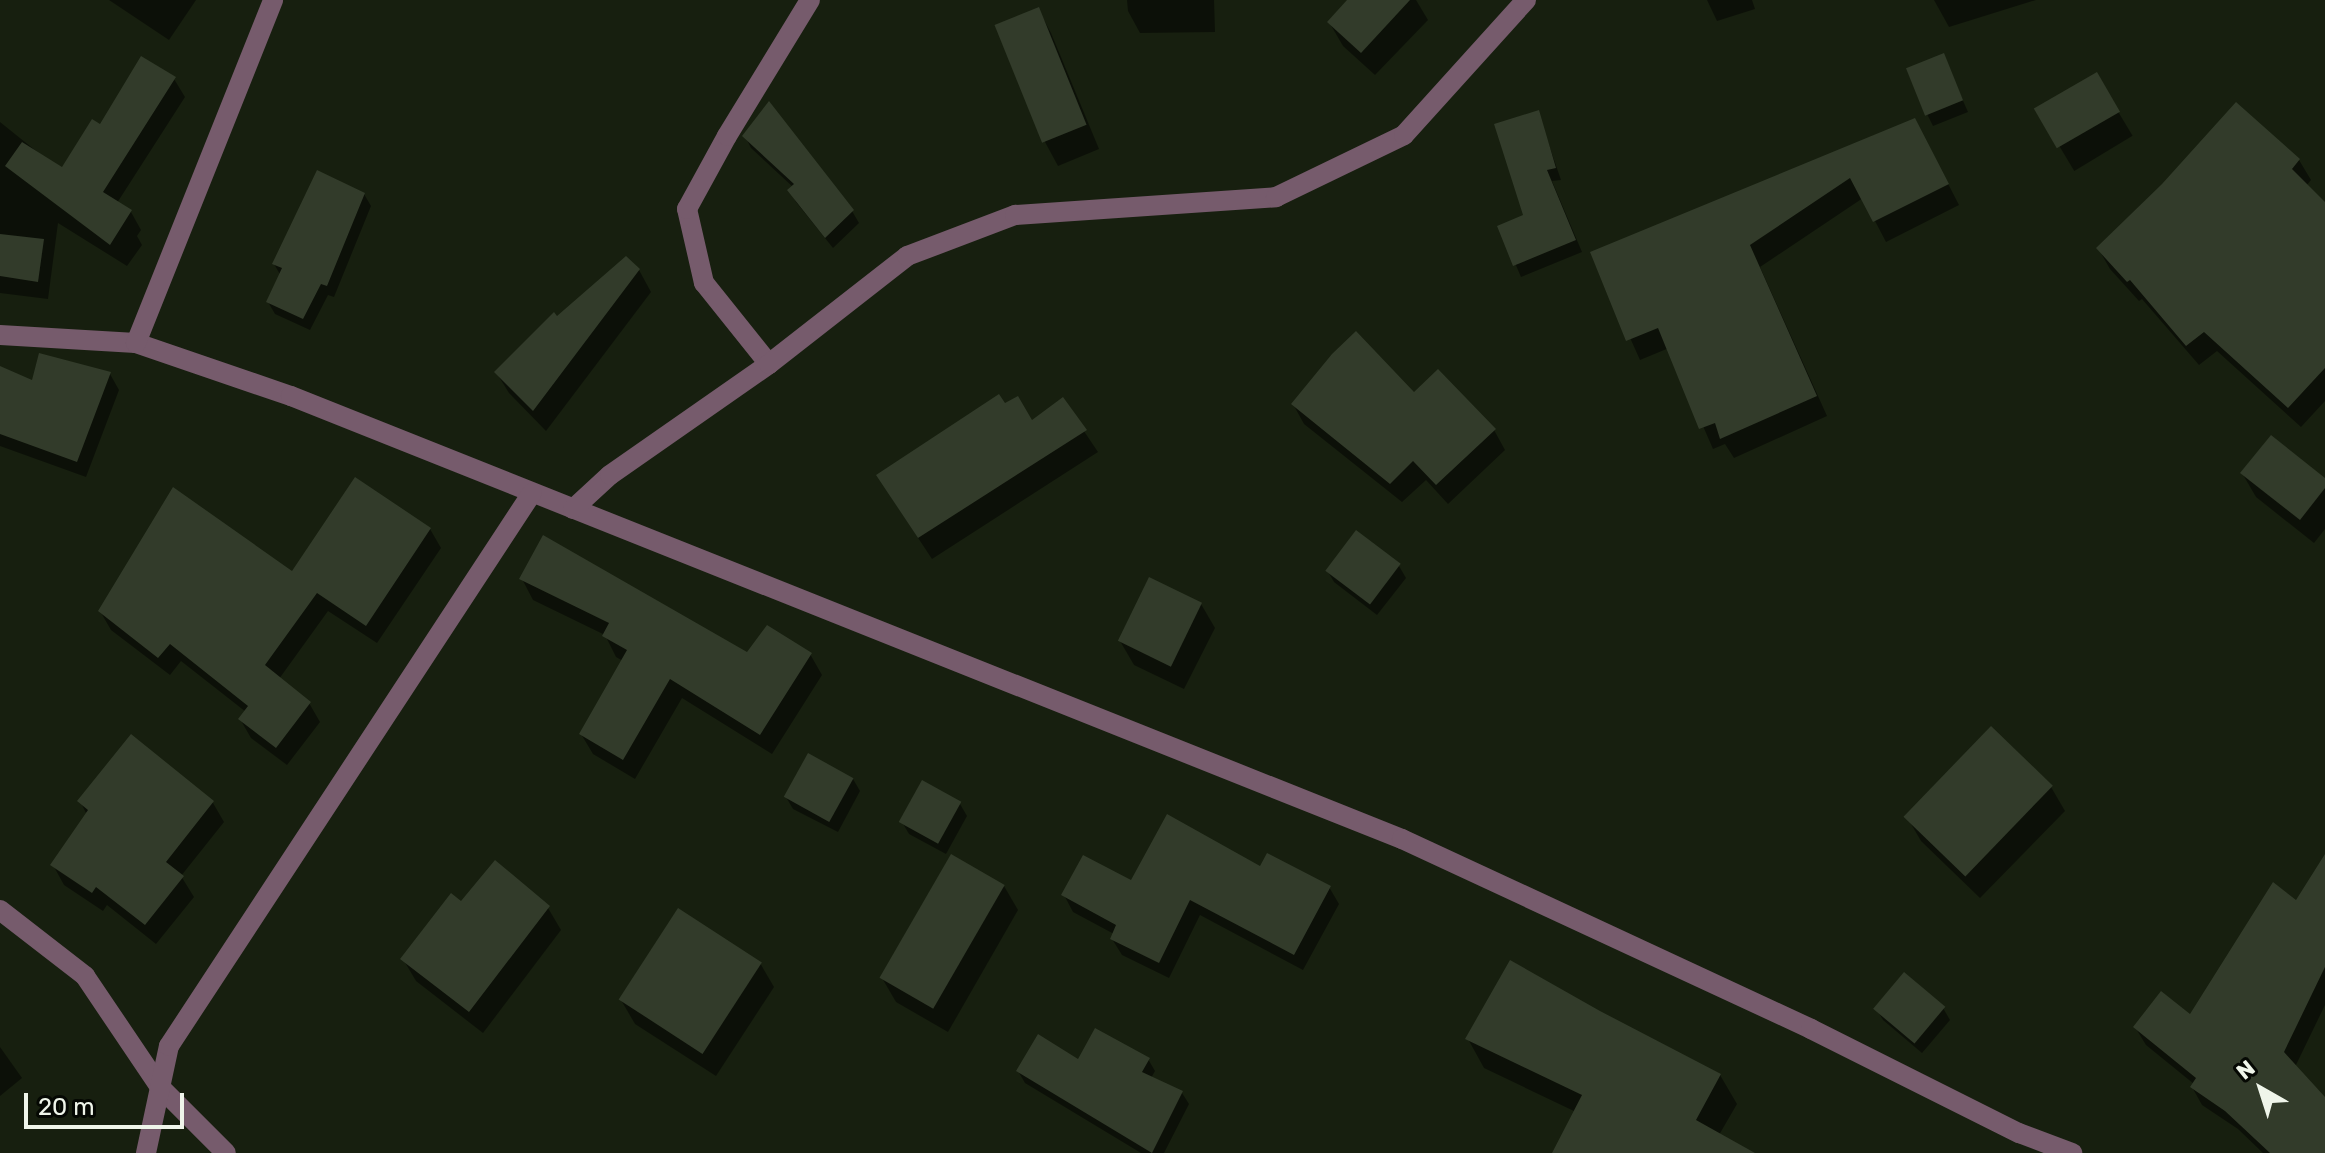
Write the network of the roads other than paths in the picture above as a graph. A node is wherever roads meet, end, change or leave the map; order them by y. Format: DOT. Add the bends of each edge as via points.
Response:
graph roads {
  1 [pos="273,0"];
  2 [pos="810,0"];
  3 [pos="1526,0"];
  4 [pos="0,335"];
  5 [pos="136,343"];
  6 [pos="769,364"];
  7 [pos="532,493"];
  8 [pos="573,509"];
  9 [pos="0,910"];
  10 [pos="160,1087"];
  11 [pos="146,1153"];
  12 [pos="226,1153"];
  13 [pos="2072,1153"];
  1 -- 5 [label="street"];
  2 -- 6 [label="street" via="687,209 704,283"];
  3 -- 6 [label="street" via="1404,135 1291,190 1276,197 1015,215 907,256"];
  4 -- 5 [label="street"];
  5 -- 7 [label="street" via="291,396"];
  6 -- 8 [label="street" via="610,475"];
  7 -- 8 [label="street"];
  7 -- 10 [label="street" via="169,1046"];
  8 -- 13 [label="street" via="1402,839 1811,1029 2019,1133"];
  9 -- 10 [label="street" via="85,976"];
  10 -- 11 [label="street"];
  10 -- 12 [label="street"];
}
